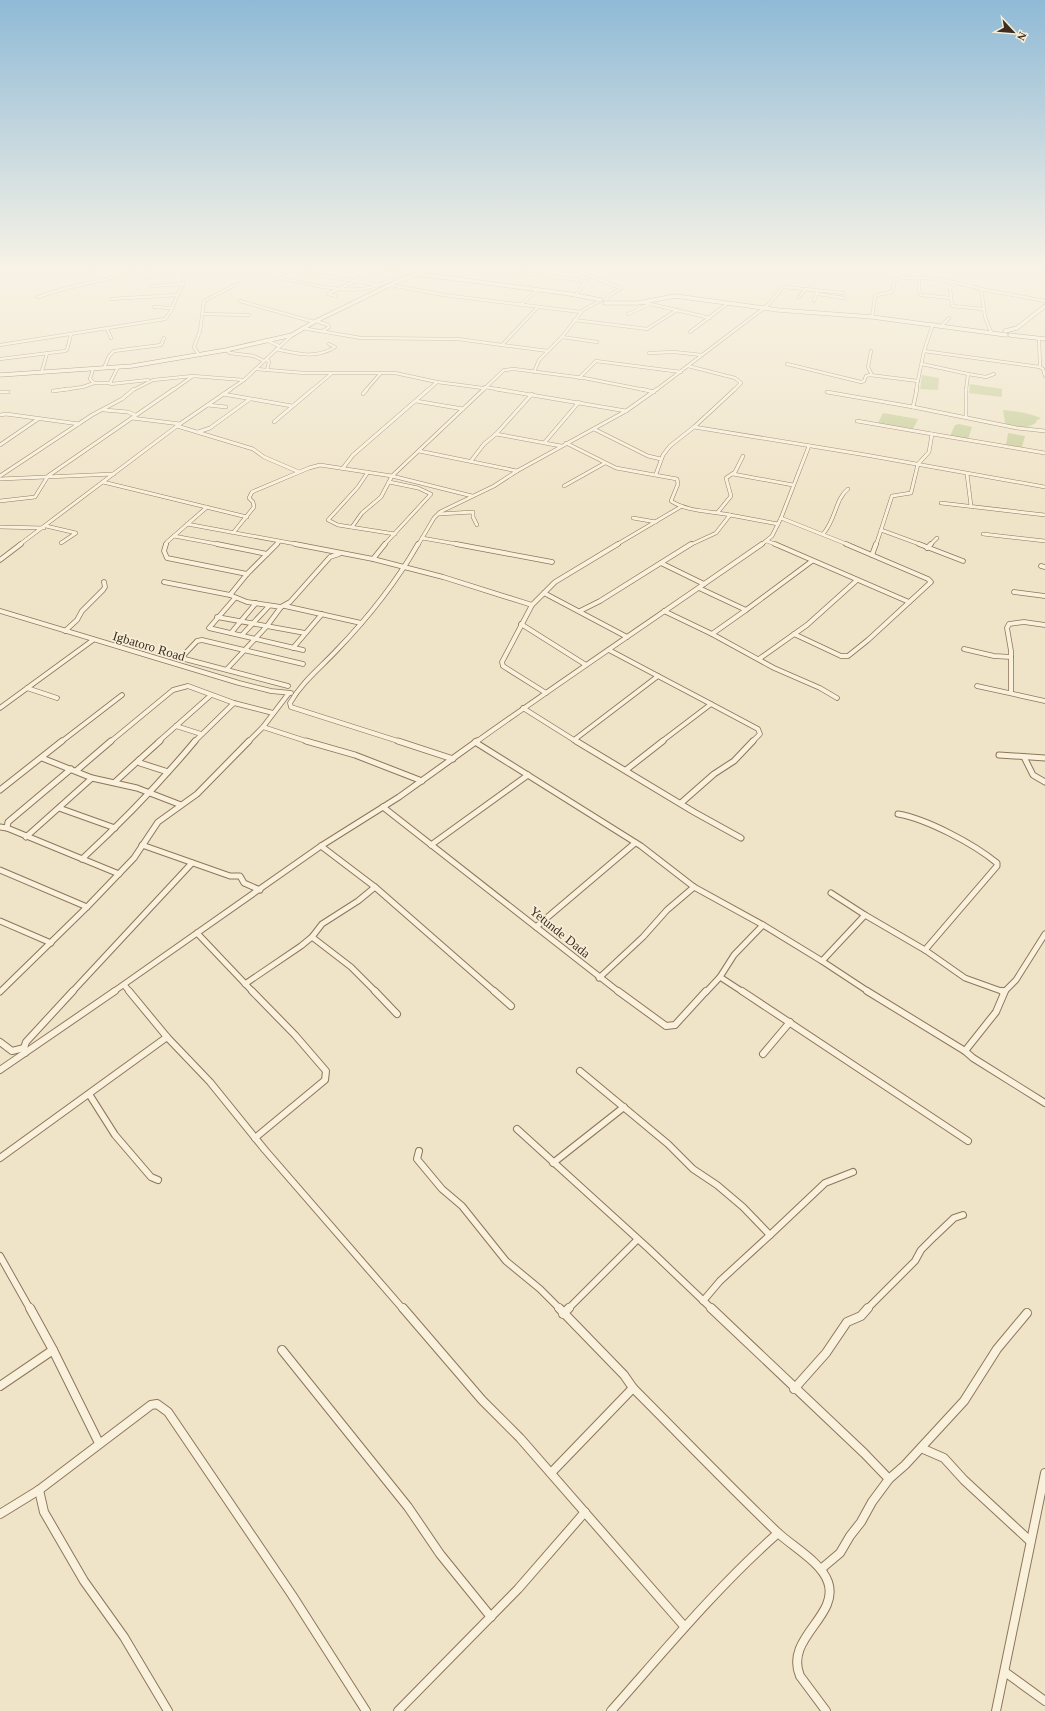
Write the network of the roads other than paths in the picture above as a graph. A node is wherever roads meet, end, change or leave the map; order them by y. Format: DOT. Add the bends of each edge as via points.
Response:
graph roads {
  1 [pos="68,347"];
  2 [pos="147,347"];
  3 [pos="194,347"];
  4 [pos="239,347"];
  5 [pos="335,347"];
  6 [pos="521,347"];
  7 [pos="552,347"];
  8 [pos="713,347"];
  9 [pos="925,347"];
  10 [pos="1039,347"];
  11 [pos="278,348"];
  12 [pos="226,350"];
  13 [pos="548,351"];
  14 [pos="871,351"];
  15 [pos="924,351"];
  16 [pos="48,353"];
  17 [pos="649,353"];
  18 [pos="199,355"];
  19 [pos="702,355"];
  20 [pos="0,359"];
  21 [pos="265,360"];
  22 [pos="787,364"];
  23 [pos="922,364"];
  24 [pos="688,366"];
  25 [pos="118,367"];
  26 [pos="1040,367"];
  27 [pos="104,368"];
  28 [pos="94,369"];
  29 [pos="256,369"];
  30 [pos="267,370"];
  31 [pos="42,371"];
  32 [pos="534,372"];
  33 [pos="682,372"];
  34 [pos="332,373"];
  35 [pos="380,374"];
  36 [pos="968,374"];
  37 [pos="994,374"];
  38 [pos="0,375"];
  39 [pos="872,375"];
  40 [pos="193,376"];
  41 [pos="1045,376"];
  42 [pos="579,378"];
  43 [pos="153,380"];
  44 [pos="244,380"];
  45 [pos="918,381"];
  46 [pos="132,382"];
  47 [pos="437,382"];
  48 [pos="94,383"];
  49 [pos="110,383"];
  50 [pos="144,384"];
  51 [pos="484,388"];
  52 [pos="54,391"];
  53 [pos="0,392"];
  54 [pos="8,392"];
  55 [pos="654,392"];
  56 [pos="827,392"];
  57 [pos="223,394"];
  58 [pos="363,394"];
  59 [pos="532,394"];
  60 [pos="250,399"];
  61 [pos="416,401"];
  62 [pos="579,402"];
  63 [pos="208,405"];
  64 [pos="292,406"];
  65 [pos="226,407"];
  66 [pos="913,407"];
  67 [pos="463,409"];
  68 [pos="103,410"];
  69 [pos="626,410"];
  70 [pos="0,415"];
  71 [pos="135,415"];
  72 [pos="966,417"];
  73 [pos="132,418"];
  74 [pos="38,419"];
  75 [pos="857,421"];
  76 [pos="274,422"];
  77 [pos="79,424"];
  78 [pos="178,425"];
  79 [pos="694,427"];
  80 [pos="594,429"];
  81 [pos="1045,431"];
  82 [pos="197,432"];
  83 [pos="496,434"];
  84 [pos="932,434"];
  85 [pos="545,442"];
  86 [pos="566,443"];
  87 [pos="0,445"];
  88 [pos="561,446"];
  89 [pos="809,446"];
  90 [pos="419,451"];
  91 [pos="1045,453"];
  92 [pos="743,456"];
  93 [pos="661,459"];
  94 [pos="471,461"];
  95 [pos="605,463"];
  96 [pos="918,464"];
  97 [pos="343,468"];
  98 [pos="517,471"];
  99 [pos="298,472"];
  100 [pos="368,472"];
  101 [pos="114,474"];
  102 [pos="656,474"];
  103 [pos="733,474"];
  104 [pos="968,474"];
  105 [pos="0,476"];
  106 [pos="48,476"];
  107 [pos="392,476"];
  108 [pos="0,479"];
  109 [pos="103,482"];
  110 [pos="389,482"];
  111 [pos="793,485"];
  112 [pos="564,486"];
  113 [pos="1045,487"];
  114 [pos="848,489"];
  115 [pos="472,496"];
  116 [pos="0,501"];
  117 [pos="941,503"];
  118 [pos="682,506"];
  119 [pos="970,506"];
  120 [pos="208,507"];
  121 [pos="718,512"];
  122 [pos="438,514"];
  123 [pos="730,515"];
  124 [pos="1045,515"];
  125 [pos="247,517"];
  126 [pos="633,518"];
  127 [pos="781,518"];
  128 [pos="656,522"];
  129 [pos="187,524"];
  130 [pos="778,524"];
  131 [pos="477,525"];
  132 [pos="0,527"];
  133 [pos="45,527"];
  134 [pos="352,527"];
  135 [pos="881,530"];
  136 [pos="233,533"];
  137 [pos="395,534"];
  138 [pos="823,534"];
  139 [pos="983,534"];
  140 [pos="174,536"];
  141 [pos="422,538"];
  142 [pos="937,538"];
  143 [pos="768,541"];
  144 [pos="1045,541"];
  145 [pos="279,542"];
  146 [pos="62,543"];
  147 [pos="927,548"];
  148 [pos="326,550"];
  149 [pos="340,553"];
  150 [pos="267,554"];
  151 [pos="872,555"];
  152 [pos="330,557"];
  153 [pos="373,559"];
  154 [pos="0,560"];
  155 [pos="812,561"];
  156 [pos="964,561"];
  157 [pos="552,562"];
  158 [pos="661,563"];
  159 [pos="405,567"];
  160 [pos="247,574"];
  161 [pos="856,581"];
  162 [pos="104,582"];
  163 [pos="164,582"];
  164 [pos="704,584"];
  165 [pos="699,588"];
  166 [pos="544,592"];
  167 [pos="1014,592"];
  168 [pos="230,595"];
  169 [pos="1045,596"];
  170 [pos="235,598"];
  171 [pos="909,602"];
  172 [pos="256,603"];
  173 [pos="532,605"];
  174 [pos="269,606"];
  175 [pos="283,607"];
  176 [pos="746,610"];
  177 [pos="0,611"];
  178 [pos="580,611"];
  179 [pos="664,611"];
  180 [pos="322,614"];
  181 [pos="217,617"];
  182 [pos="242,621"];
  183 [pos="253,623"];
  184 [pos="361,623"];
  185 [pos="521,624"];
  186 [pos="1045,625"];
  187 [pos="267,626"];
  188 [pos="65,631"];
  189 [pos="231,633"];
  190 [pos="305,633"];
  191 [pos="712,634"];
  192 [pos="794,634"];
  193 [pos="242,636"];
  194 [pos="628,637"];
  195 [pos="255,639"];
  196 [pos="93,640"];
  197 [pos="293,648"];
  198 [pos="964,649"];
  199 [pos="246,650"];
  200 [pos="303,650"];
  201 [pos="609,650"];
  202 [pos="1011,657"];
  203 [pos="759,659"];
  204 [pos="303,664"];
  205 [pos="586,665"];
  206 [pos="227,669"];
  207 [pos="658,676"];
  208 [pos="288,686"];
  209 [pos="977,686"];
  210 [pos="28,688"];
  211 [pos="288,693"];
  212 [pos="546,693"];
  213 [pos="1011,693"];
  214 [pos="294,694"];
  215 [pos="122,695"];
  216 [pos="210,695"];
  217 [pos="58,698"];
  218 [pos="837,698"];
  219 [pos="1045,701"];
  220 [pos="234,703"];
  221 [pos="711,704"];
  222 [pos="0,708"];
  223 [pos="523,708"];
  224 [pos="273,714"];
  225 [pos="176,726"];
  226 [pos="263,727"];
  227 [pos="201,734"];
  228 [pos="574,740"];
  229 [pos="476,742"];
  230 [pos="999,755"];
  231 [pos="1024,757"];
  232 [pos="42,758"];
  233 [pos="1045,758"];
  234 [pos="453,759"];
  235 [pos="139,760"];
  236 [pos="74,770"];
  237 [pos="626,770"];
  238 [pos="168,772"];
  239 [pos="528,775"];
  240 [pos="92,778"];
  241 [pos="422,781"];
  242 [pos="115,782"];
  243 [pos="1045,782"];
  244 [pos="0,790"];
  245 [pos="149,792"];
  246 [pos="681,803"];
  247 [pos="181,805"];
  248 [pos="59,808"];
  249 [pos="383,808"];
  250 [pos="898,814"];
  251 [pos="0,827"];
  252 [pos="7,828"];
  253 [pos="115,828"];
  254 [pos="26,837"];
  255 [pos="741,838"];
  256 [pos="635,842"];
  257 [pos="142,845"];
  258 [pos="431,845"];
  259 [pos="321,846"];
  260 [pos="82,859"];
  261 [pos="192,863"];
  262 [pos="0,870"];
  263 [pos="119,874"];
  264 [pos="375,887"];
  265 [pos="694,887"];
  266 [pos="260,890"];
  267 [pos="831,893"];
  268 [pos="87,906"];
  269 [pos="865,915"];
  270 [pos="1,924"];
  271 [pos="763,925"];
  272 [pos="536,927"];
  273 [pos="197,933"];
  274 [pos="1045,934"];
  275 [pos="312,937"];
  276 [pos="51,943"];
  277 [pos="925,950"];
  278 [pos="822,961"];
  279 [pos="720,977"];
  280 [pos="599,978"];
  281 [pos="244,984"];
  282 [pos="124,985"];
  283 [pos="0,992"];
  284 [pos="1004,992"];
  285 [pos="512,1006"];
  286 [pos="397,1014"];
  287 [pos="790,1022"];
  288 [pos="167,1036"];
  289 [pos="0,1042"];
  290 [pos="25,1050"];
  291 [pos="965,1051"];
  292 [pos="763,1054"];
  293 [pos="0,1070"];
  294 [pos="580,1071"];
  295 [pos="89,1094"];
  296 [pos="1045,1103"];
  297 [pos="624,1107"];
  298 [pos="517,1129"];
  299 [pos="255,1138"];
  300 [pos="968,1141"];
  301 [pos="419,1150"];
  302 [pos="0,1158"];
  303 [pos="553,1163"];
  304 [pos="852,1172"];
  305 [pos="158,1180"];
  306 [pos="962,1215"];
  307 [pos="770,1235"];
  308 [pos="637,1240"];
  309 [pos="0,1256"];
  310 [pos="703,1301"];
  311 [pos="1027,1313"];
  312 [pos="563,1314"];
  313 [pos="53,1350"];
  314 [pos="282,1350"];
  315 [pos="0,1386"];
  316 [pos="633,1388"];
  317 [pos="794,1389"];
  318 [pos="99,1443"];
  319 [pos="921,1448"];
  320 [pos="551,1473"];
  321 [pos="1045,1473"];
  322 [pos="889,1479"];
  323 [pos="39,1490"];
  324 [pos="585,1512"];
  325 [pos="0,1514"];
  326 [pos="778,1533"];
  327 [pos="1030,1541"];
  328 [pos="821,1569"];
  329 [pos="491,1617"];
  330 [pos="684,1626"];
  331 [pos="1005,1672"];
  332 [pos="1045,1701"];
  333 [pos="168,1711"];
  334 [pos="366,1711"];
  335 [pos="398,1711"];
  336 [pos="611,1711"];
  337 [pos="826,1711"];
  338 [pos="996,1711"];
  1 -- 16 [label="street" via="67,350"];
  2 -- 27 [label="street" via="114,351"];
  3 -- 18 [label="street"];
  4 -- 12 [label="street"];
  5 -- 11 [label="street" via="319,354 303,354"];
  6 -- 13 [label="street"];
  7 -- 13 [label="street"];
  8 -- 19 [label="street"];
  9 -- 15 [label="street"];
  10 -- 26 [label="street"];
  11 -- 21 [label="street"];
  12 -- 18 [label="street"];
  12 -- 21 [label="street"];
  13 -- 32 [label="street" via="539,360"];
  14 -- 39 [label="street" via="868,364"];
  15 -- 23 [label="street"];
  15 -- 26 [label="street"];
  16 -- 20 [label="street"];
  16 -- 31 [label="street"];
  17 -- 19 [label="street"];
  18 -- 25 [label="street"];
  19 -- 24 [label="street"];
  21 -- 29 [label="street"];
  21 -- 30 [label="street" via="269,362"];
  22 -- 39 [label="street" via="861,382 866,376"];
  23 -- 36 [label="street"];
  23 -- 45 [label="street"];
  24 -- 33 [label="street"];
  24 -- 79 [label="street" via="735,378 741,382"];
  25 -- 27 [label="street"];
  25 -- 49 [label="street"];
  26 -- 41 [label="street"];
  27 -- 28 [label="street"];
  28 -- 31 [label="street"];
  28 -- 48 [label="street" via="90,379"];
  29 -- 30 [label="street"];
  29 -- 44 [label="street"];
  30 -- 34 [label="street"];
  31 -- 38 [label="street"];
  32 -- 42 [label="street"];
  32 -- 51 [label="street" via="504,370"];
  33 -- 42 [label="street" via="596,360"];
  33 -- 55 [label="street"];
  34 -- 35 [label="street"];
  34 -- 64 [label="street"];
  35 -- 47 [label="street" via="404,374"];
  35 -- 58 [label="street"];
  36 -- 37 [label="street" via="987,377"];
  36 -- 72 [label="street"];
  39 -- 45 [label="street"];
  40 -- 43 [label="street"];
  40 -- 44 [label="street"];
  40 -- 71 [label="street"];
  42 -- 55 [label="street"];
  43 -- 46 [label="street"];
  43 -- 50 [label="street"];
  44 -- 57 [label="street"];
  45 -- 66 [label="street"];
  46 -- 49 [label="street"];
  46 -- 50 [label="street"];
  47 -- 51 [label="street"];
  47 -- 61 [label="street"];
  48 -- 49 [label="street"];
  48 -- 52 [label="street"];
  50 -- 68 [label="street"];
  51 -- 59 [label="street"];
  51 -- 67 [label="street"];
  53 -- 54 [label="street"];
  55 -- 69 [label="street"];
  56 -- 66 [label="street"];
  57 -- 60 [label="street"];
  57 -- 63 [label="street"];
  59 -- 62 [label="street"];
  59 -- 83 [label="street"];
  60 -- 64 [label="street"];
  60 -- 82 [label="street" via="210,428"];
  61 -- 67 [label="street"];
  61 -- 97 [label="street" via="353,455"];
  62 -- 69 [label="street"];
  62 -- 85 [label="street"];
  63 -- 65 [label="street"];
  63 -- 78 [label="street"];
  64 -- 76 [label="street"];
  66 -- 72 [label="street"];
  67 -- 90 [label="street"];
  68 -- 71 [label="street"];
  68 -- 77 [label="street"];
  69 -- 80 [label="street"];
  70 -- 74 [label="street"];
  71 -- 73 [label="street"];
  72 -- 81 [label="street"];
  73 -- 78 [label="street"];
  73 -- 106 [label="street"];
  74 -- 77 [label="street"];
  74 -- 87 [label="street"];
  75 -- 84 [label="street"];
  77 -- 105 [label="street"];
  78 -- 82 [label="street"];
  78 -- 101 [label="street"];
  79 -- 89 [label="street"];
  79 -- 93 [label="street" via="670,446"];
  80 -- 86 [label="street"];
  80 -- 93 [label="street" via="648,456"];
  82 -- 99 [label="street" via="253,449 264,457"];
  83 -- 85 [label="street"];
  83 -- 94 [label="street" via="484,444"];
  84 -- 91 [label="street"];
  84 -- 96 [label="street" via="929,452"];
  85 -- 88 [label="street"];
  86 -- 88 [label="street"];
  86 -- 95 [label="street"];
  88 -- 98 [label="street"];
  89 -- 96 [label="street"];
  89 -- 111 [label="street"];
  90 -- 94 [label="street"];
  90 -- 107 [label="street"];
  92 -- 103 [label="street"];
  93 -- 102 [label="street"];
  94 -- 98 [label="street"];
  95 -- 102 [label="street" via="626,471"];
  95 -- 112 [label="street"];
  96 -- 104 [label="street"];
  96 -- 135 [label="street" via="911,493 892,496"];
  97 -- 99 [label="street" via="316,465"];
  97 -- 100 [label="street"];
  98 -- 115 [label="street"];
  99 -- 125 [label="street" via="252,492 249,498 254,507"];
  100 -- 107 [label="street"];
  100 -- 134 [label="street" via="328,520"];
  101 -- 106 [label="street"];
  101 -- 109 [label="street"];
  102 -- 118 [label="street" via="677,479 678,484 671,501"];
  103 -- 111 [label="street"];
  103 -- 121 [label="street" via="728,476 726,482 732,496"];
  104 -- 113 [label="street"];
  104 -- 119 [label="street"];
  106 -- 108 [label="street"];
  106 -- 116 [label="street" via="35,497"];
  107 -- 110 [label="street"];
  107 -- 115 [label="street"];
  109 -- 120 [label="street"];
  109 -- 133 [label="street"];
  110 -- 134 [label="street" via="381,497 362,513"];
  110 -- 137 [label="street" via="431,493"];
  111 -- 127 [label="street"];
  114 -- 138 [label="street" via="840,498 832,522"];
  115 -- 122 [label="street"];
  117 -- 119 [label="street"];
  118 -- 121 [label="street"];
  118 -- 128 [label="street"];
  119 -- 124 [label="street"];
  120 -- 125 [label="street"];
  120 -- 129 [label="street"];
  121 -- 123 [label="street"];
  122 -- 131 [label="street" via="473,512"];
  122 -- 141 [label="street"];
  123 -- 130 [label="street"];
  123 -- 158 [label="street" via="716,533 695,542"];
  125 -- 136 [label="street"];
  126 -- 128 [label="street"];
  127 -- 130 [label="street"];
  127 -- 138 [label="street"];
  128 -- 166 [label="street" via="556,582"];
  129 -- 136 [label="street"];
  129 -- 140 [label="street"];
  130 -- 143 [label="street"];
  132 -- 133 [label="street"];
  133 -- 146 [label="street" via="76,533"];
  133 -- 154 [label="street"];
  134 -- 137 [label="street"];
  135 -- 147 [label="street"];
  135 -- 151 [label="street"];
  136 -- 145 [label="street"];
  137 -- 153 [label="street"];
  138 -- 151 [label="street"];
  139 -- 144 [label="street"];
  140 -- 150 [label="street"];
  140 -- 160 [label="street" via="164,548 167,558"];
  141 -- 157 [label="street"];
  141 -- 159 [label="street"];
  142 -- 147 [label="street"];
  143 -- 155 [label="street"];
  143 -- 164 [label="street"];
  145 -- 148 [label="street"];
  145 -- 150 [label="street"];
  147 -- 156 [label="street"];
  148 -- 149 [label="street"];
  148 -- 152 [label="street"];
  149 -- 152 [label="street"];
  149 -- 153 [label="street"];
  150 -- 160 [label="street"];
  151 -- 171 [label="street" via="930,580 930,584"];
  152 -- 175 [label="street"];
  153 -- 159 [label="street"];
  155 -- 161 [label="street"];
  155 -- 176 [label="street"];
  158 -- 164 [label="street"];
  158 -- 178 [label="street"];
  159 -- 173 [label="street"];
  159 -- 184 [label="street"];
  160 -- 168 [label="street"];
  161 -- 171 [label="street"];
  161 -- 192 [label="street"];
  162 -- 188 [label="street" via="103,590"];
  163 -- 168 [label="street"];
  164 -- 165 [label="street"];
  165 -- 176 [label="street"];
  165 -- 179 [label="street"];
  166 -- 173 [label="street"];
  166 -- 178 [label="street"];
  167 -- 169 [label="street"];
  168 -- 170 [label="street"];
  170 -- 172 [label="street"];
  170 -- 181 [label="street"];
  171 -- 192 [label="street" via="848,656 841,656"];
  172 -- 174 [label="street"];
  172 -- 182 [label="street"];
  173 -- 185 [label="street"];
  174 -- 175 [label="street"];
  174 -- 183 [label="street"];
  175 -- 180 [label="street"];
  175 -- 187 [label="street"];
  176 -- 191 [label="street"];
  177 -- 188 [label="street, Igbatoro Road"];
  178 -- 194 [label="street"];
  179 -- 191 [label="street"];
  179 -- 194 [label="street"];
  180 -- 184 [label="street"];
  180 -- 190 [label="street"];
  181 -- 182 [label="street"];
  181 -- 189 [label="street" via="209,628"];
  182 -- 183 [label="street"];
  182 -- 189 [label="street"];
  183 -- 187 [label="street"];
  183 -- 193 [label="street"];
  184 -- 214 [label="street"];
  185 -- 205 [label="street"];
  185 -- 212 [label="street" via="502,662 503,666"];
  186 -- 202 [label="street" via="1024,622 1009,624 1007,628"];
  187 -- 190 [label="street"];
  187 -- 195 [label="street"];
  188 -- 196 [label="street, Igbatoro Road"];
  189 -- 193 [label="street"];
  190 -- 197 [label="street"];
  191 -- 203 [label="street"];
  192 -- 203 [label="street"];
  193 -- 195 [label="street"];
  194 -- 201 [label="street"];
  195 -- 197 [label="street"];
  195 -- 199 [label="street"];
  196 -- 210 [label="street"];
  196 -- 211 [label="street, Igbatoro Road" via="239,683"];
  197 -- 200 [label="street"];
  198 -- 202 [label="street"];
  199 -- 204 [label="street"];
  199 -- 206 [label="street"];
  199 -- 206 [label="street" via="200,640 181,658"];
  201 -- 205 [label="street"];
  201 -- 207 [label="street"];
  202 -- 213 [label="street"];
  203 -- 218 [label="street"];
  205 -- 212 [label="street"];
  206 -- 208 [label="street"];
  207 -- 221 [label="street"];
  207 -- 228 [label="street"];
  209 -- 213 [label="street"];
  210 -- 217 [label="street"];
  210 -- 222 [label="street"];
  211 -- 214 [label="street, Igbatoro Road"];
  211 -- 224 [label="street"];
  212 -- 223 [label="street"];
  213 -- 219 [label="street"];
  214 -- 234 [label="street" via="290,703 292,707"];
  215 -- 232 [label="street"];
  216 -- 220 [label="street"];
  216 -- 225 [label="street"];
  216 -- 236 [label="street" via="188,686 173,690"];
  220 -- 224 [label="street"];
  220 -- 227 [label="street"];
  221 -- 237 [label="street"];
  221 -- 246 [label="street" via="758,730 760,734 734,761 714,774"];
  223 -- 228 [label="street"];
  223 -- 229 [label="street"];
  224 -- 226 [label="street"];
  225 -- 227 [label="street"];
  225 -- 235 [label="street"];
  226 -- 241 [label="street" via="355,755"];
  226 -- 247 [label="street" via="202,789"];
  227 -- 238 [label="street"];
  228 -- 237 [label="street"];
  229 -- 234 [label="street"];
  229 -- 239 [label="street"];
  230 -- 231 [label="street"];
  231 -- 233 [label="street"];
  231 -- 243 [label="street" via="1033,775"];
  232 -- 236 [label="street"];
  232 -- 244 [label="street"];
  234 -- 241 [label="street"];
  235 -- 238 [label="street" via="140,763"];
  235 -- 242 [label="street"];
  236 -- 240 [label="street"];
  236 -- 252 [label="street" via="35,798 8,822"];
  237 -- 246 [label="street"];
  238 -- 245 [label="street"];
  239 -- 256 [label="street"];
  239 -- 258 [label="street"];
  240 -- 242 [label="street"];
  240 -- 248 [label="street"];
  241 -- 249 [label="street"];
  242 -- 245 [label="street"];
  245 -- 247 [label="street"];
  245 -- 253 [label="street"];
  246 -- 255 [label="street"];
  247 -- 257 [label="street" via="158,822"];
  248 -- 253 [label="street"];
  248 -- 254 [label="street"];
  249 -- 258 [label="street, Yetunde Dada"];
  249 -- 259 [label="street"];
  250 -- 277 [label="street" via="926,822 963,841 997,863 972,898"];
  251 -- 252 [label="street"];
  252 -- 254 [label="street"];
  253 -- 260 [label="street"];
  254 -- 260 [label="street"];
  256 -- 265 [label="street"];
  256 -- 272 [label="street"];
  257 -- 261 [label="street"];
  257 -- 263 [label="street"];
  258 -- 272 [label="street, Yetunde Dada"];
  259 -- 264 [label="street"];
  259 -- 266 [label="street"];
  260 -- 263 [label="street"];
  261 -- 266 [label="street" via="230,876 240,876 244,883"];
  261 -- 290 [label="street" via="26,1042"];
  262 -- 268 [label="street"];
  263 -- 268 [label="street"];
  264 -- 275 [label="street" via="322,924"];
  264 -- 285 [label="street"];
  265 -- 271 [label="street"];
  265 -- 280 [label="street" via="666,910 643,937"];
  266 -- 273 [label="street"];
  267 -- 269 [label="street"];
  268 -- 276 [label="street"];
  269 -- 277 [label="street"];
  269 -- 278 [label="street"];
  270 -- 276 [label="street"];
  271 -- 278 [label="street"];
  271 -- 279 [label="street, Yetunde Dada" via="734,955"];
  272 -- 280 [label="street, Yetunde Dada"];
  273 -- 281 [label="street"];
  273 -- 282 [label="street"];
  274 -- 284 [label="street" via="1016,980"];
  275 -- 281 [label="street"];
  275 -- 286 [label="street" via="351,967"];
  276 -- 283 [label="street"];
  277 -- 284 [label="street" via="965,978"];
  278 -- 291 [label="street" via="880,1000"];
  279 -- 280 [label="street, Yetunde Dada" via="672,1026 666,1026"];
  279 -- 287 [label="street"];
  281 -- 299 [label="street" via="308,1048 326,1071 325,1080"];
  282 -- 288 [label="street"];
  282 -- 290 [label="street"];
  284 -- 291 [label="street" via="996,1012"];
  287 -- 292 [label="street"];
  287 -- 300 [label="street"];
  288 -- 295 [label="street"];
  288 -- 299 [label="street" via="210,1082"];
  289 -- 290 [label="street" via="12,1051"];
  290 -- 293 [label="street"];
  291 -- 296 [label="street"];
  294 -- 297 [label="street"];
  295 -- 302 [label="street"];
  295 -- 305 [label="street" via="116,1135 151,1177"];
  297 -- 303 [label="street"];
  297 -- 307 [label="street" via="693,1169 743,1207"];
  298 -- 303 [label="street"];
  299 -- 320 [label="street" via="482,1400"];
  301 -- 312 [label="street" via="417,1158 420,1164 442,1189 462,1206 506,1261"];
  303 -- 308 [label="street"];
  304 -- 307 [label="street" via="826,1183"];
  306 -- 317 [label="street" via="954,1218 934,1237 915,1261 861,1316 847,1322 826,1353"];
  307 -- 310 [label="street" via="720,1281"];
  308 -- 310 [label="street"];
  308 -- 312 [label="street"];
  309 -- 313 [label="street"];
  310 -- 317 [label="street"];
  311 -- 319 [label="street" via="997,1349 964,1401"];
  312 -- 316 [label="street" via="624,1375"];
  313 -- 315 [label="street"];
  313 -- 318 [label="street"];
  314 -- 329 [label="street" via="408,1507 440,1554"];
  316 -- 320 [label="street"];
  316 -- 326 [label="street"];
  317 -- 322 [label="street"];
  318 -- 323 [label="street"];
  318 -- 334 [label="street" via="151,1405 157,1404 168,1412 292,1595"];
  319 -- 322 [label="street"];
  319 -- 327 [label="street" via="944,1458"];
  320 -- 324 [label="street"];
  321 -- 327 [label="street"];
  322 -- 328 [label="street" via="840,1552"];
  323 -- 325 [label="street"];
  323 -- 333 [label="street" via="44,1512 80,1575 124,1637"];
  324 -- 329 [label="street" via="558,1546"];
  324 -- 330 [label="street"];
  326 -- 328 [label="street"];
  326 -- 330 [label="street" via="752,1555"];
  327 -- 331 [label="street"];
  328 -- 337 [label="street" via="826,1575 831,1592 828,1604 803,1642 797,1660 803,1681"];
  329 -- 335 [label="street"];
  330 -- 336 [label="street"];
  331 -- 332 [label="street"];
  331 -- 338 [label="street"];
}
